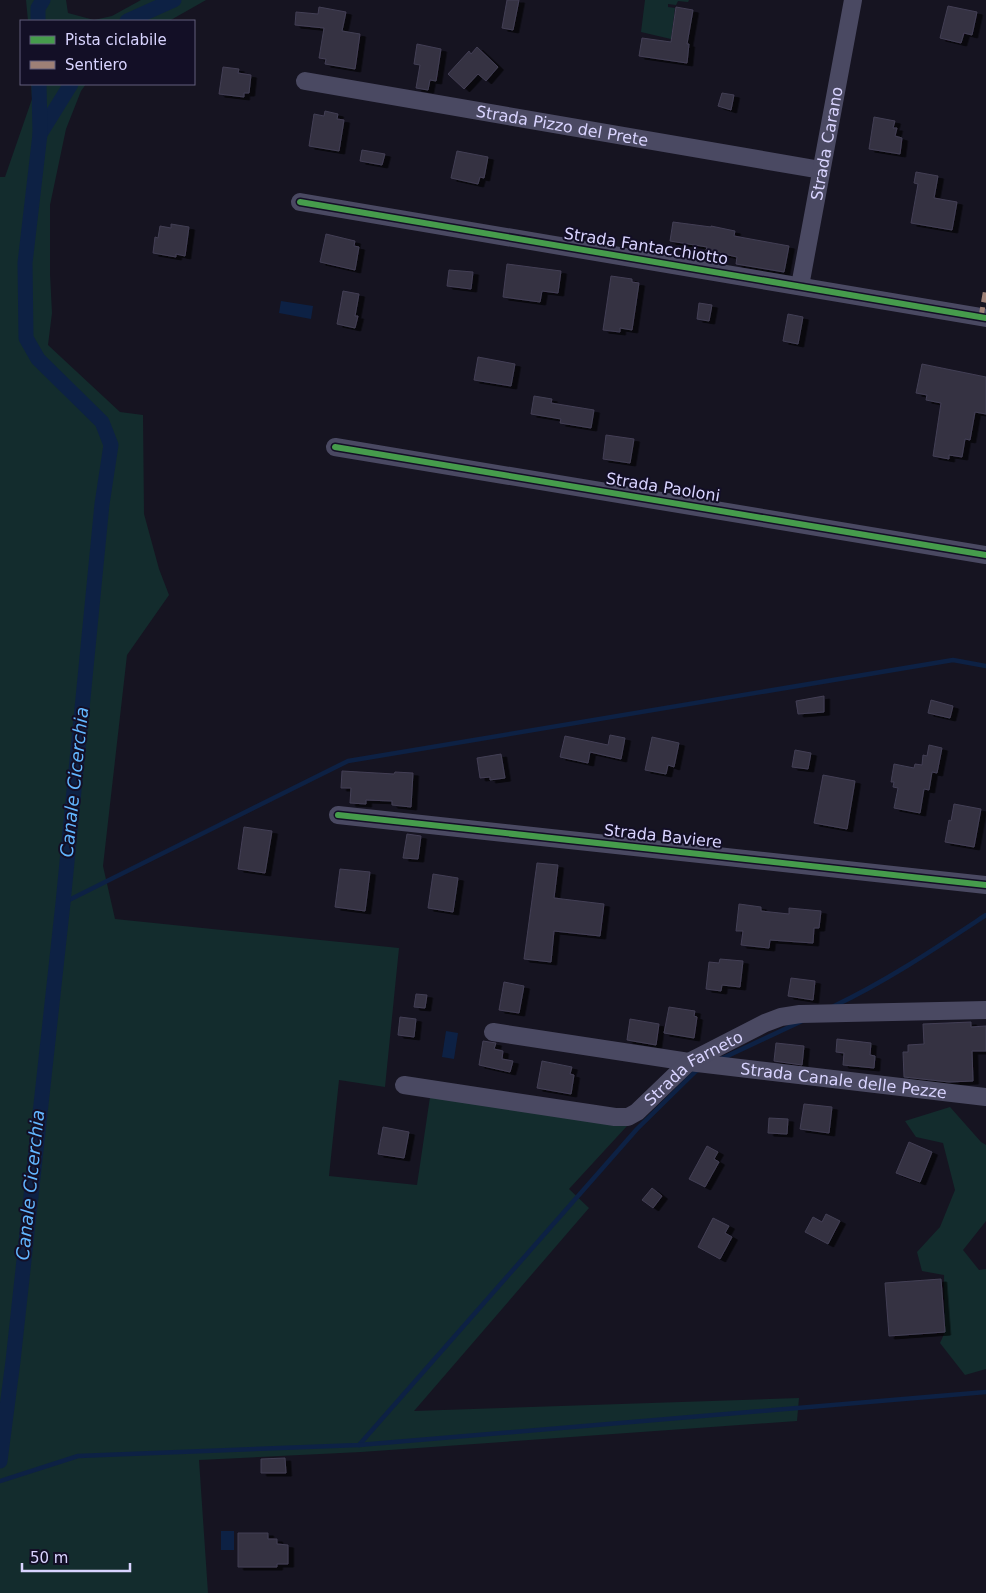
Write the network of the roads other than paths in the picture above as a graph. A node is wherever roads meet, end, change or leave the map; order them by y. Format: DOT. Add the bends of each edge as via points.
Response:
graph roads {
  1 [pos="851,0"];
  2 [pos="305,80"];
  3 [pos="821,170"];
  4 [pos="300,202"];
  5 [pos="800,286"];
  6 [pos="986,318"];
  7 [pos="335,447"];
  8 [pos="986,555"];
  9 [pos="338,815"];
  10 [pos="986,885"];
  11 [pos="986,1010"];
  12 [pos="493,1032"];
  13 [pos="689,1062"];
  14 [pos="404,1085"];
  15 [pos="986,1097"];
  1 -- 3 [label="street, Strada Carano"];
  2 -- 3 [label="street, Strada Pizzo del Prete"];
  3 -- 5 [label="street, Strada Carano"];
  4 -- 5 [label="street, Strada Fantacchiotto"];
  5 -- 6 [label="street, Strada Fantacchiotto"];
  7 -- 8 [label="street, Strada Paoloni"];
  9 -- 10 [label="street, Strada Baviere"];
  11 -- 13 [label="street, Strada Farneto" via="787,1016 769,1020"];
  12 -- 13 [label="street, Strada Canale delle Pezze"];
  13 -- 14 [label="street, Strada Farneto" via="641,1110 621,1118"];
  13 -- 15 [label="street, Strada Canale delle Pezze"];
}
